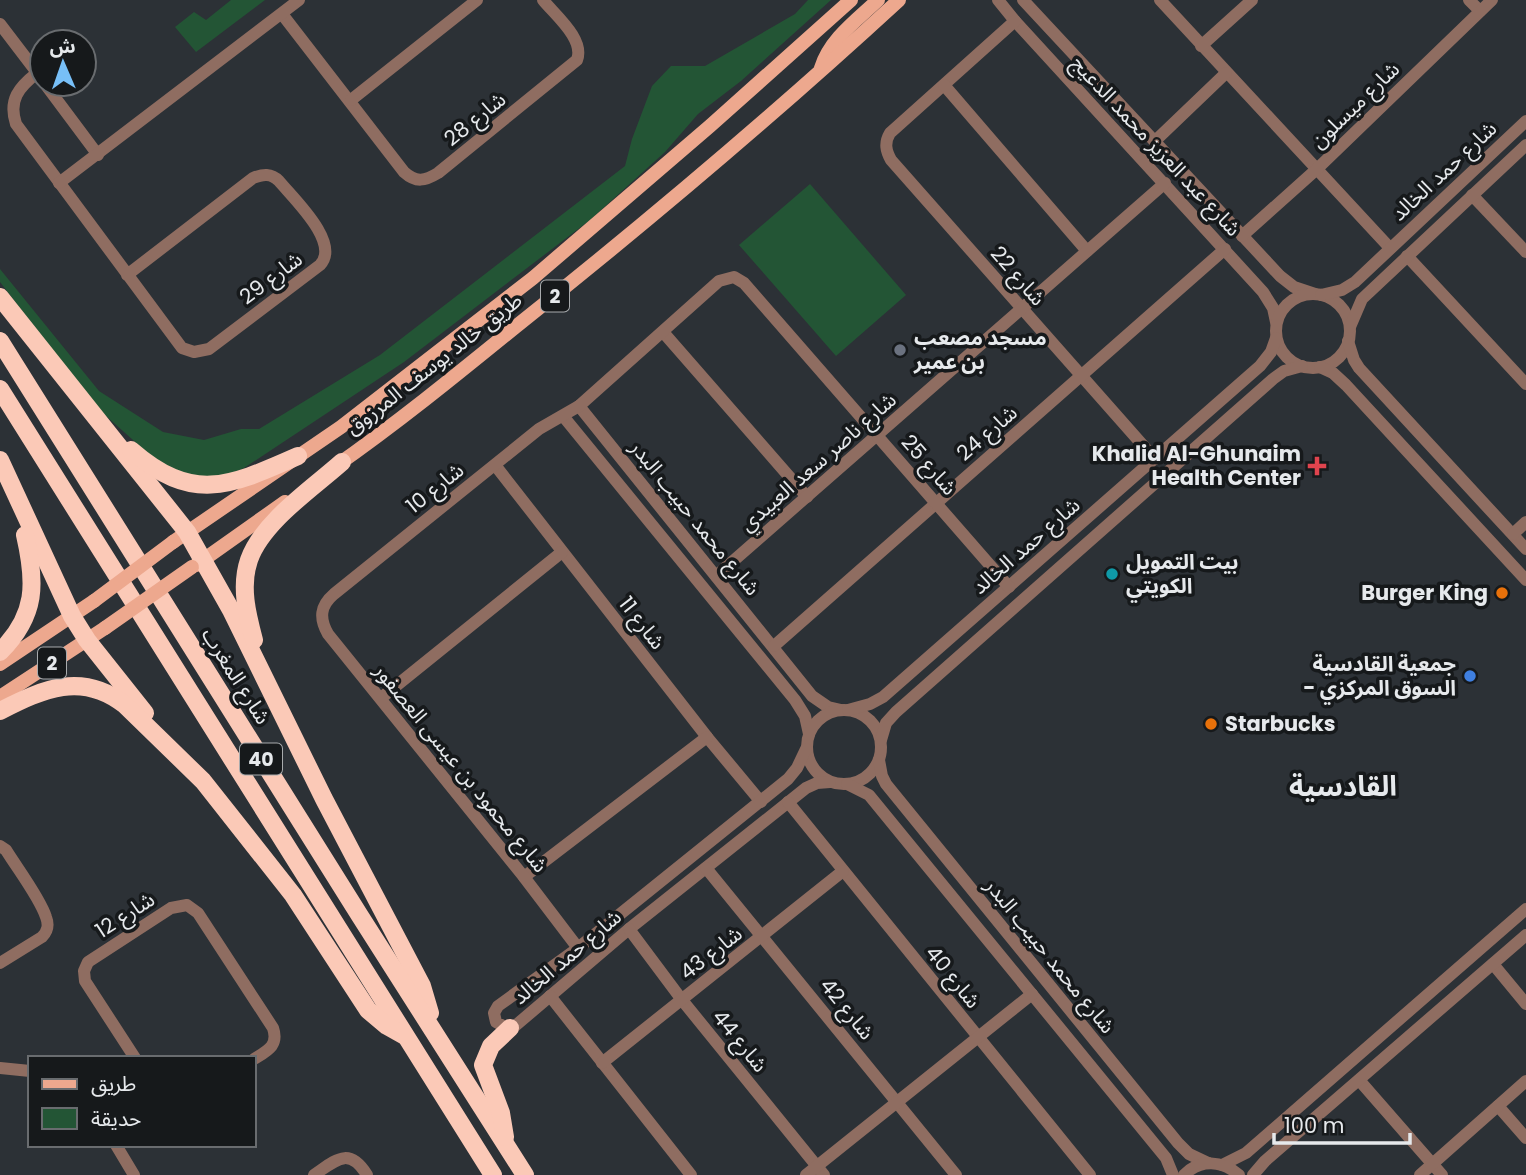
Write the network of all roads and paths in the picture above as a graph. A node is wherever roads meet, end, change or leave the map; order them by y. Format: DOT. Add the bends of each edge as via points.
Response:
graph roads {
  1 [pos="299,0"];
  2 [pos="477,0"];
  3 [pos="543,0"];
  4 [pos="851,0"];
  5 [pos="878,0"];
  6 [pos="899,0"];
  7 [pos="999,0"];
  8 [pos="1160,0"];
  9 [pos="1252,0"];
  10 [pos="1469,0"];
  11 [pos="1492,0"];
  12 [pos="1031,3"];
  13 [pos="1480,11"];
  14 [pos="282,14"];
  15 [pos="1015,21"];
  16 [pos="0,24"];
  17 [pos="1201,46"];
  18 [pos="28,60"];
  19 [pos="1085,65"];
  20 [pos="820,73"];
  21 [pos="1226,73"];
  22 [pos="1068,79"];
  23 [pos="28,84"];
  24 [pos="944,85"];
  25 [pos="1103,86"];
  26 [pos="1085,97"];
  27 [pos="55,98"];
  28 [pos="351,100"];
  29 [pos="1526,121"];
  30 [pos="1155,142"];
  31 [pos="1526,145"];
  32 [pos="98,155"];
  33 [pos="1318,168"];
  34 [pos="60,183"];
  35 [pos="1165,183"];
  36 [pos="1472,195"];
  37 [pos="1242,236"];
  38 [pos="1390,248"];
  39 [pos="1225,249"];
  40 [pos="1087,251"];
  41 [pos="1526,252"];
  42 [pos="1407,256"];
  43 [pos="127,275"];
  44 [pos="734,277"];
  45 [pos="1318,294"];
  46 [pos="0,297"];
  47 [pos="1022,309"];
  48 [pos="1276,322"];
  49 [pos="1350,327"];
  50 [pos="663,332"];
  51 [pos="1276,338"];
  52 [pos="0,341"];
  53 [pos="1348,341"];
  54 [pos="1302,366"];
  55 [pos="1320,367"];
  56 [pos="1363,371"];
  57 [pos="1082,376"];
  58 [pos="1526,384"];
  59 [pos="1346,385"];
  60 [pos="0,389"];
  61 [pos="579,406"];
  62 [pos="563,416"];
  63 [pos="99,420"];
  64 [pos="878,436"];
  65 [pos="298,456"];
  66 [pos="1155,459"];
  67 [pos="0,460"];
  68 [pos="342,462"];
  69 [pos="495,465"];
  70 [pos="14,494"];
  71 [pos="807,497"];
  72 [pos="936,503"];
  73 [pos="1093,513"];
  74 [pos="671,520"];
  75 [pos="1526,522"];
  76 [pos="1105,527"];
  77 [pos="1076,528"];
  78 [pos="657,531"];
  79 [pos="1513,534"];
  80 [pos="180,537"];
  81 [pos="685,537"];
  82 [pos="1089,542"];
  83 [pos="669,546"];
  84 [pos="1526,549"];
  85 [pos="562,552"];
  86 [pos="197,564"];
  87 [pos="716,576"];
  88 [pos="1526,580"];
  89 [pos="1009,587"];
  90 [pos="323,609"];
  91 [pos="72,616"];
  92 [pos="87,640"];
  93 [pos="774,646"];
  94 [pos="0,652"];
  95 [pos="0,664"];
  96 [pos="270,686"];
  97 [pos="809,691"];
  98 [pos="883,696"];
  99 [pos="0,697"];
  100 [pos="381,698"];
  101 [pos="795,701"];
  102 [pos="845,710"];
  103 [pos="0,711"];
  104 [pos="896,712"];
  105 [pos="809,734"];
  106 [pos="707,737"];
  107 [pos="881,740"];
  108 [pos="806,749"];
  109 [pos="178,754"];
  110 [pos="879,760"];
  111 [pos="830,782"];
  112 [pos="847,784"];
  113 [pos="894,794"];
  114 [pos="761,802"];
  115 [pos="788,802"];
  116 [pos="879,806"];
  117 [pos="0,846"];
  118 [pos="706,868"];
  119 [pos="843,871"];
  120 [pos="960,874"];
  121 [pos="524,877"];
  122 [pos="666,878"];
  123 [pos="943,885"];
  124 [pos="677,892"];
  125 [pos="646,894"];
  126 [pos="977,895"];
  127 [pos="960,906"];
  128 [pos="657,907"];
  129 [pos="1526,909"];
  130 [pos="629,929"];
  131 [pos="1526,935"];
  132 [pos="763,936"];
  133 [pos="578,948"];
  134 [pos="0,963"];
  135 [pos="1493,964"];
  136 [pos="1032,994"];
  137 [pos="550,996"];
  138 [pos="682,1000"];
  139 [pos="1526,1003"];
  140 [pos="431,1025"];
  141 [pos="510,1028"];
  142 [pos="406,1036"];
  143 [pos="977,1037"];
  144 [pos="134,1056"];
  145 [pos="256,1058"];
  146 [pos="1109,1060"];
  147 [pos="602,1063"];
  148 [pos="0,1068"];
  149 [pos="1094,1070"];
  150 [pos="28,1071"];
  151 [pos="1124,1077"];
  152 [pos="1359,1080"];
  153 [pos="1526,1081"];
  154 [pos="1109,1089"];
  155 [pos="898,1101"];
  156 [pos="1498,1106"];
  157 [pos="1526,1138"];
  158 [pos="505,1144"];
  159 [pos="118,1147"];
  160 [pos="1182,1148"];
  161 [pos="1246,1153"];
  162 [pos="1166,1158"];
  163 [pos="1208,1163"];
  164 [pos="1433,1164"];
  165 [pos="1222,1165"];
  166 [pos="820,1171"];
  167 [pos="1255,1172"];
  168 [pos="134,1175"];
  169 [pos="314,1175"];
  170 [pos="367,1175"];
  171 [pos="493,1175"];
  172 [pos="526,1175"];
  173 [pos="691,1175"];
  174 [pos="806,1175"];
  175 [pos="956,1175"];
  176 [pos="1090,1175"];
  177 [pos="1173,1175"];
  178 [pos="1184,1175"];
  179 [pos="1239,1175"];
  180 [pos="1420,1175"];
  181 [pos="1442,1175"];
  1 -- 14 [label="street"];
  2 -- 28 [label="street"];
  3 -- 28 [label="street, شارع 28" via="577,42 577,60 435,176 421,180 408,176"];
  4 -- 65 [label="main road, طريق خالد يوسف المرزوق / 2" via="533,278"];
  5 -- 20 [label="main road" via="836,40"];
  6 -- 20 [label="main road, طريق خالد يوسف المرزوق / 2"];
  7 -- 15 [label="street, شارع عبد العزيز محمد الدعيج"];
  8 -- 17 [label="street"];
  9 -- 17 [label="street"];
  10 -- 13 [label="street"];
  11 -- 13 [label="street, شارع ميسلون"];
  12 -- 19 [label="street, شارع عبد العزيز محمد الدعيج"];
  13 -- 33 [label="street, شارع ميسلون"];
  14 -- 28 [label="street, شارع 28"];
  14 -- 32 [label="street"];
  15 -- 22 [label="street, شارع عبد العزيز محمد الدعيج"];
  15 -- 24 [label="street"];
  16 -- 18 [label="street"];
  17 -- 21 [label="street"];
  19 -- 22 [label="street" via="1081,77"];
  19 -- 25 [label="street, شارع عبد العزيز محمد الدعيج"];
  20 -- 68 [label="main road, طريق خالد يوسف المرزوق / 2" via="574,281"];
  21 -- 30 [label="street"];
  21 -- 33 [label="street"];
  22 -- 26 [label="street, شارع عبد العزيز محمد الدعيج"];
  23 -- 34 [label="street, شارع 29" via="16,93 13,116"];
  24 -- 40 [label="street"];
  24 -- 47 [label="street, شارع 22" via="890,134 886,147 891,160"];
  25 -- 26 [label="street" via="1090,85"];
  25 -- 30 [label="street, شارع عبد العزيز محمد الدعيج"];
  26 -- 35 [label="street, شارع عبد العزيز محمد الدعيج"];
  27 -- 32 [label="street"];
  29 -- 38 [label="street, شارع حمد الخالد"];
  30 -- 37 [label="street, شارع عبد العزيز محمد الدعيج"];
  31 -- 36 [label="street, شارع حمد الخالد"];
  32 -- 34 [label="street"];
  33 -- 37 [label="street, شارع ميسلون"];
  33 -- 38 [label="street"];
  34 -- 43 [label="street, شارع 29"];
  35 -- 39 [label="street, شارع عبد العزيز محمد الدعيج"];
  35 -- 40 [label="street, شارع ناصر سعد العبيدي"];
  36 -- 41 [label="street"];
  36 -- 42 [label="street, شارع حمد الخالد"];
  37 -- 45 [label="street, شارع عبد العزيز محمد الدعيج" via="1286,281"];
  38 -- 45 [label="street, شارع حمد الخالد" via="1347,288"];
  39 -- 48 [label="street, شارع عبد العزيز محمد الدعيج" via="1267,297"];
  39 -- 57 [label="street, شارع 24"];
  40 -- 47 [label="street, شارع ناصر سعد العبيدي"];
  42 -- 49 [label="street, شارع حمد الخالد" via="1362,299"];
  42 -- 58 [label="street"];
  43 -- 43 [label="street, شارع 29" via="178,345 199,352 320,265 327,249 319,230 279,181 265,174 253,178"];
  44 -- 50 [label="street, شارع 10" via="719,281"];
  44 -- 64 [label="street, شارع 25"];
  45 -- 48 [label="street" via="1290,301"];
  45 -- 49 [label="street" via="1338,304"];
  46 -- 63 [label="highway"];
  47 -- 57 [label="street, شارع 22"];
  47 -- 64 [label="street, شارع ناصر سعد العبيدي"];
  48 -- 51 [label="street"];
  49 -- 53 [label="street"];
  50 -- 61 [label="street, شارع 10"];
  50 -- 71 [label="street"];
  51 -- 54 [label="street" via="1283,354"];
  51 -- 66 [label="street, شارع حمد الخالد" via="1260,366"];
  52 -- 140 [label="highway, شارع المغرب / 40"];
  53 -- 55 [label="street" via="1338,358"];
  53 -- 56 [label="street"];
  54 -- 55 [label="street"];
  54 -- 76 [label="street, شارع حمد الخالد" via="1276,376"];
  55 -- 59 [label="street"];
  56 -- 59 [label="street" via="1354,371"];
  56 -- 79 [label="street"];
  57 -- 66 [label="street, شارع 22"];
  57 -- 72 [label="street, شارع 24"];
  59 -- 88 [label="street"];
  60 -- 142 [label="highway, 40"];
  61 -- 62 [label="street, شارع 10"];
  61 -- 74 [label="street, شارع محمد حبيب البدر"];
  62 -- 69 [label="street, شارع 10"];
  62 -- 78 [label="street, شارع محمد حبيب البدر"];
  63 -- 65 [label="highway" via="151,467 192,485 223,484"];
  63 -- 80 [label="highway"];
  64 -- 71 [label="street, شارع ناصر سعد العبيدي"];
  64 -- 72 [label="street, شارع 25"];
  65 -- 80 [label="main road, طريق خالد يوسف المرزوق / 2"];
  66 -- 73 [label="street, شارع حمد الخالد"];
  67 -- 70 [label="highway"];
  68 -- 86 [label="main road, طريق خالد يوسف المرزوق / 2"];
  68 -- 96 [label="highway" via="274,523 249,560 245,599"];
  69 -- 85 [label="street, شارع 11"];
  69 -- 90 [label="street, شارع 10" via="334,594"];
  70 -- 91 [label="highway"];
  70 -- 94 [label="highway" via="30,560 31,601 23,624"];
  71 -- 87 [label="street, شارع ناصر سعد العبيدي"];
  72 -- 89 [label="street, شارع 25"];
  72 -- 93 [label="street, شارع 24"];
  73 -- 76 [label="street" via="1098,526"];
  73 -- 77 [label="street, شارع حمد الخالد"];
  74 -- 78 [label="street" via="667,530"];
  74 -- 81 [label="street, شارع محمد حبيب البدر"];
  75 -- 79 [label="street"];
  76 -- 82 [label="street, شارع حمد الخالد"];
  77 -- 82 [label="street" via="1090,534"];
  77 -- 89 [label="street, شارع حمد الخالد"];
  78 -- 83 [label="street, شارع محمد حبيب البدر"];
  79 -- 84 [label="street"];
  80 -- 86 [label="highway"];
  80 -- 91 [label="main road, طريق خالد يوسف المرزوق / 2, bridge"];
  81 -- 83 [label="street" via="674,537"];
  81 -- 87 [label="street, شارع محمد حبيب البدر"];
  82 -- 104 [label="street, شارع حمد الخالد"];
  83 -- 101 [label="street, شارع محمد حبيب البدر"];
  85 -- 100 [label="street"];
  85 -- 106 [label="street, شارع 11"];
  86 -- 92 [label="main road, طريق خالد يوسف المرزوق / 2, bridge"];
  86 -- 96 [label="highway"];
  87 -- 93 [label="street, شارع محمد حبيب البدر"];
  89 -- 98 [label="street, شارع حمد الخالد"];
  90 -- 100 [label="street, شارع محمود بن عيسى العصفور" via="328,634"];
  91 -- 92 [label="highway"];
  91 -- 95 [label="main road, طريق خالد يوسف المرزوق / 2"];
  92 -- 99 [label="main road, طريق خالد يوسف المرزوق / 2"];
  92 -- 109 [label="highway"];
  93 -- 97 [label="street, شارع محمد حبيب البدر"];
  96 -- 140 [label="highway" via="422,986"];
  97 -- 101 [label="street" via="805,701"];
  97 -- 102 [label="street, شارع محمد حبيب البدر" via="819,702"];
  98 -- 102 [label="street, شارع حمد الخالد"];
  98 -- 104 [label="street" via="884,708"];
  100 -- 121 [label="street, شارع محمود بن عيسى العصفور"];
  101 -- 105 [label="street, شارع محمد حبيب البدر"];
  102 -- 105 [label="street" via="821,717"];
  102 -- 107 [label="street" via="869,719"];
  103 -- 109 [label="highway" via="43,691 86,686 115,697"];
  104 -- 107 [label="street, شارع حمد الخالد" via="886,723"];
  105 -- 108 [label="street"];
  106 -- 114 [label="street, شارع 11"];
  106 -- 121 [label="street"];
  107 -- 110 [label="street"];
  108 -- 111 [label="street" via="811,766"];
  108 -- 114 [label="street, شارع حمد الخالد" via="795,772"];
  109 -- 142 [label="highway" via="293,895 368,1010"];
  110 -- 112 [label="street" via="867,777"];
  110 -- 113 [label="street, شارع محمد حبيب البدر" via="882,776"];
  111 -- 112 [label="street"];
  111 -- 115 [label="street, شارع حمد الخالد" via="811,785"];
  112 -- 116 [label="street, شارع محمد حبيب البدر" via="866,792"];
  113 -- 116 [label="street" via="887,794"];
  113 -- 120 [label="street, شارع محمد حبيب البدر"];
  114 -- 122 [label="street, شارع حمد الخالد"];
  115 -- 118 [label="street, شارع حمد الخالد"];
  115 -- 119 [label="street, شارع 40"];
  116 -- 123 [label="street, شارع محمد حبيب البدر"];
  117 -- 134 [label="street" via="44,912 47,926 42,937"];
  118 -- 124 [label="street, شارع حمد الخالد"];
  118 -- 132 [label="street, شارع 42"];
  119 -- 132 [label="street, شارع 43"];
  119 -- 143 [label="street, شارع 40"];
  120 -- 123 [label="street" via="958,883"];
  120 -- 126 [label="street, شارع محمد حبيب البدر"];
  121 -- 133 [label="street, شارع محمود بن عيسى العصفور"];
  122 -- 124 [label="street" via="668,890"];
  122 -- 125 [label="street, شارع حمد الخالد"];
  123 -- 127 [label="street, شارع محمد حبيب البدر"];
  124 -- 128 [label="street, شارع حمد الخالد"];
  125 -- 128 [label="street" via="654,896"];
  125 -- 133 [label="street, شارع حمد الخالد"];
  126 -- 127 [label="street" via="963,899"];
  126 -- 146 [label="street, شارع محمد حبيب البدر"];
  127 -- 136 [label="street, شارع محمد حبيب البدر"];
  128 -- 130 [label="street, شارع حمد الخالد"];
  129 -- 161 [label="street"];
  130 -- 137 [label="street, شارع حمد الخالد"];
  130 -- 138 [label="street, شارع 44"];
  131 -- 135 [label="street"];
  132 -- 138 [label="street, شارع 43"];
  132 -- 155 [label="street, شارع 42"];
  133 -- 141 [label="street, شارع حمد الخالد" via="495,1009 496,1022"];
  135 -- 139 [label="street"];
  135 -- 152 [label="street"];
  136 -- 143 [label="street"];
  136 -- 149 [label="street, شارع محمد حبيب البدر"];
  137 -- 141 [label="street, شارع حمد الخالد"];
  137 -- 147 [label="street"];
  138 -- 147 [label="street, شارع 43"];
  138 -- 166 [label="street, شارع 44"];
  140 -- 158 [label="highway, شارع المغرب / 40"];
  141 -- 158 [label="highway" via="491,1046 483,1065 501,1113"];
  142 -- 171 [label="highway, 40"];
  143 -- 155 [label="street"];
  143 -- 176 [label="street, شارع 40"];
  144 -- 145 [label="street, شارع 12" via="85,981 84,971 88,962 171,908 187,905 198,913 275,1031 271,1049"];
  146 -- 149 [label="street" via="1108,1068"];
  146 -- 151 [label="street, شارع محمد حبيب البدر"];
  147 -- 173 [label="street"];
  148 -- 150 [label="street"];
  149 -- 154 [label="street, شارع محمد حبيب البدر"];
  151 -- 154 [label="street"];
  151 -- 160 [label="street, شارع محمد حبيب البدر"];
  152 -- 164 [label="street"];
  152 -- 167 [label="street"];
  153 -- 156 [label="street"];
  154 -- 162 [label="street, شارع محمد حبيب البدر"];
  155 -- 166 [label="street"];
  155 -- 175 [label="street, شارع 42"];
  156 -- 157 [label="street"];
  156 -- 164 [label="street"];
  158 -- 172 [label="highway, شارع المغرب / 40"];
  159 -- 168 [label="street"];
  160 -- 162 [label="street" via="1177,1158"];
  160 -- 163 [label="street, شارع محمد حبيب البدر"];
  161 -- 165 [label="street"];
  161 -- 167 [label="street" via="1247,1165"];
  162 -- 177 [label="street, شارع محمد حبيب البدر"];
  163 -- 165 [label="street"];
  163 -- 178 [label="street"];
  164 -- 180 [label="street"];
  164 -- 181 [label="street"];
  165 -- 179 [label="street"];
  166 -- 174 [label="street"];
  169 -- 170 [label="street" via="345,1158 356,1161"];
}
